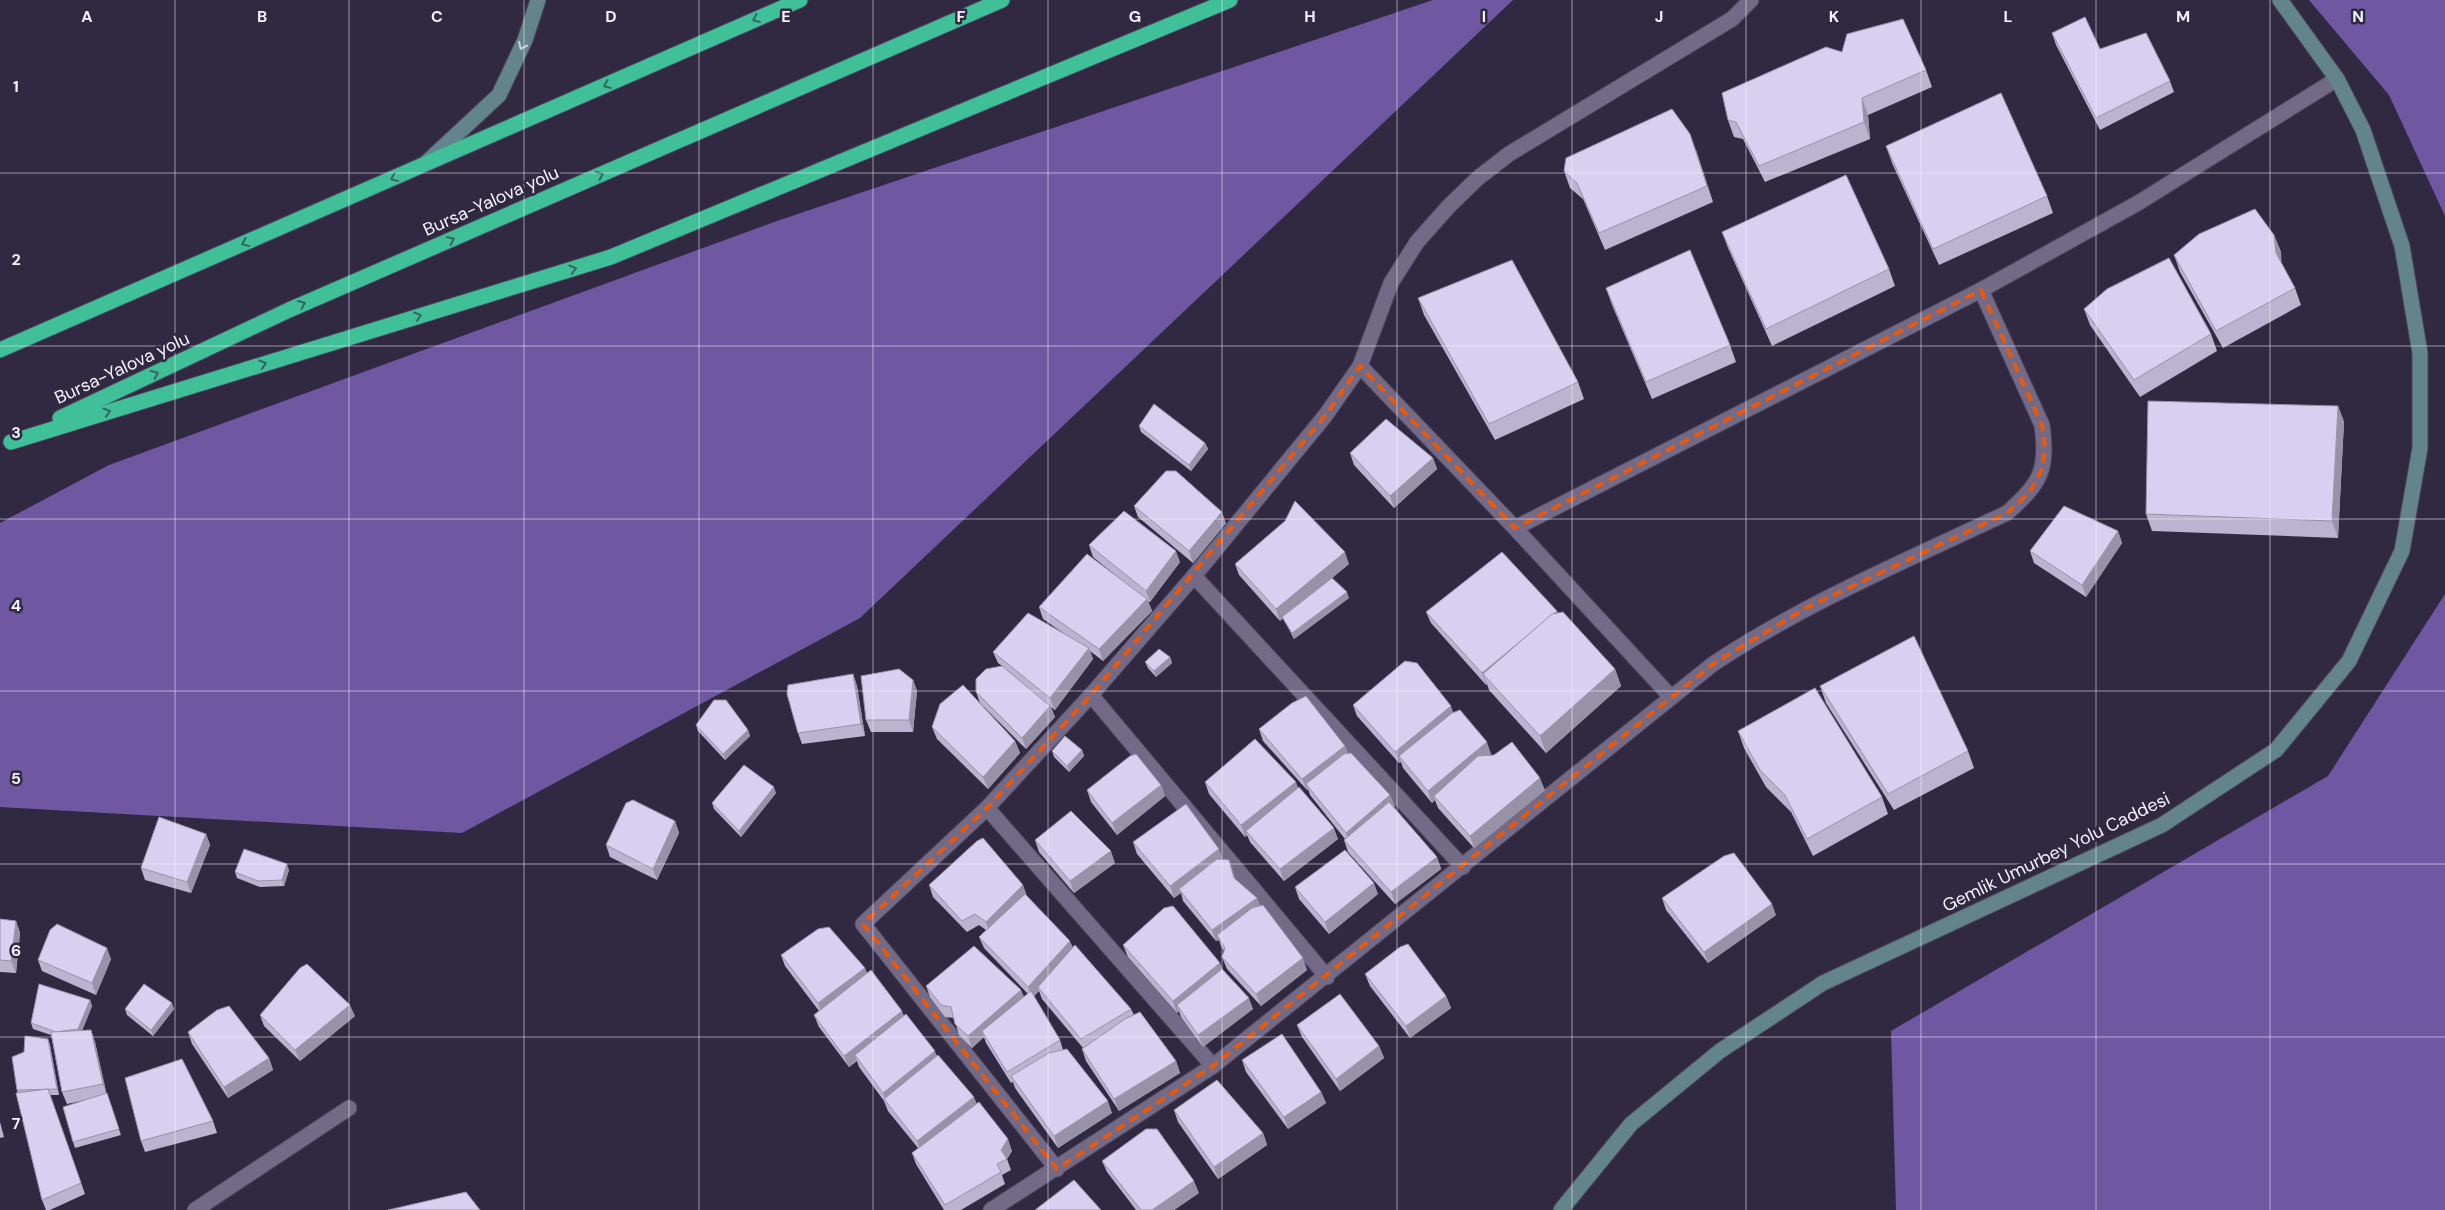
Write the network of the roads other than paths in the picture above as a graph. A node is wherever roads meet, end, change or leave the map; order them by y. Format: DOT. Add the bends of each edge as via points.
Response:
graph roads {
  1 [pos="538,0"];
  2 [pos="800,0"];
  3 [pos="1002,0"];
  4 [pos="1230,0"];
  5 [pos="1751,0"];
  6 [pos="2280,0"];
  7 [pos="2337,79"];
  8 [pos="426,164"];
  9 [pos="1980,290"];
  10 [pos="0,350"];
  11 [pos="1360,366"];
  12 [pos="5,444"];
  13 [pos="1515,528"];
  14 [pos="1194,576"];
  15 [pos="1091,695"];
  16 [pos="1670,697"];
  17 [pos="987,808"];
  18 [pos="1463,867"];
  19 [pos="1327,977"];
  20 [pos="1213,1066"];
  21 [pos="349,1108"];
  22 [pos="1057,1169"];
  23 [pos="195,1210"];
  24 [pos="991,1210"];
  25 [pos="1561,1210"];
  1 -- 8 [label="street, one-way" via="526,40 499,95"];
  2 -- 8 [label="highway, one-way"];
  12 -- 3 [label="highway, Bursa-Yalova yolu, one-way" via="289,310"];
  12 -- 4 [label="highway, one-way" via="611,257"];
  5 -- 11 [label="street" via="1732,19 1534,139 1478,178 1417,242 1391,283"];
  6 -- 7 [label="street, Gemlik Umurbey Yolu Caddesi"];
  7 -- 9 [label="street" via="2138,203"];
  7 -- 25 [label="street, Gemlik Umurbey Yolu Caddesi" via="2363,130 2402,246 2420,353 2420,448 2402,551 2349,661 2276,750 2162,825 1823,983 1720,1051 1631,1124"];
  8 -- 10 [label="highway, one-way"];
  9 -- 13 [label="street"];
  9 -- 16 [label="street" via="2042,425 2045,448 2042,470 2030,492 2007,513 1806,608 1757,635"];
  11 -- 13 [label="street"];
  11 -- 14 [label="street" via="1325,416"];
  13 -- 16 [label="street"];
  14 -- 15 [label="street"];
  14 -- 18 [label="street"];
  15 -- 17 [label="street"];
  15 -- 19 [label="street"];
  16 -- 18 [label="street"];
  17 -- 20 [label="street"];
  17 -- 22 [label="street" via="863,924"];
  18 -- 19 [label="street"];
  19 -- 20 [label="street"];
  20 -- 22 [label="street"];
  21 -- 23 [label="street"];
  22 -- 24 [label="street"];
}
